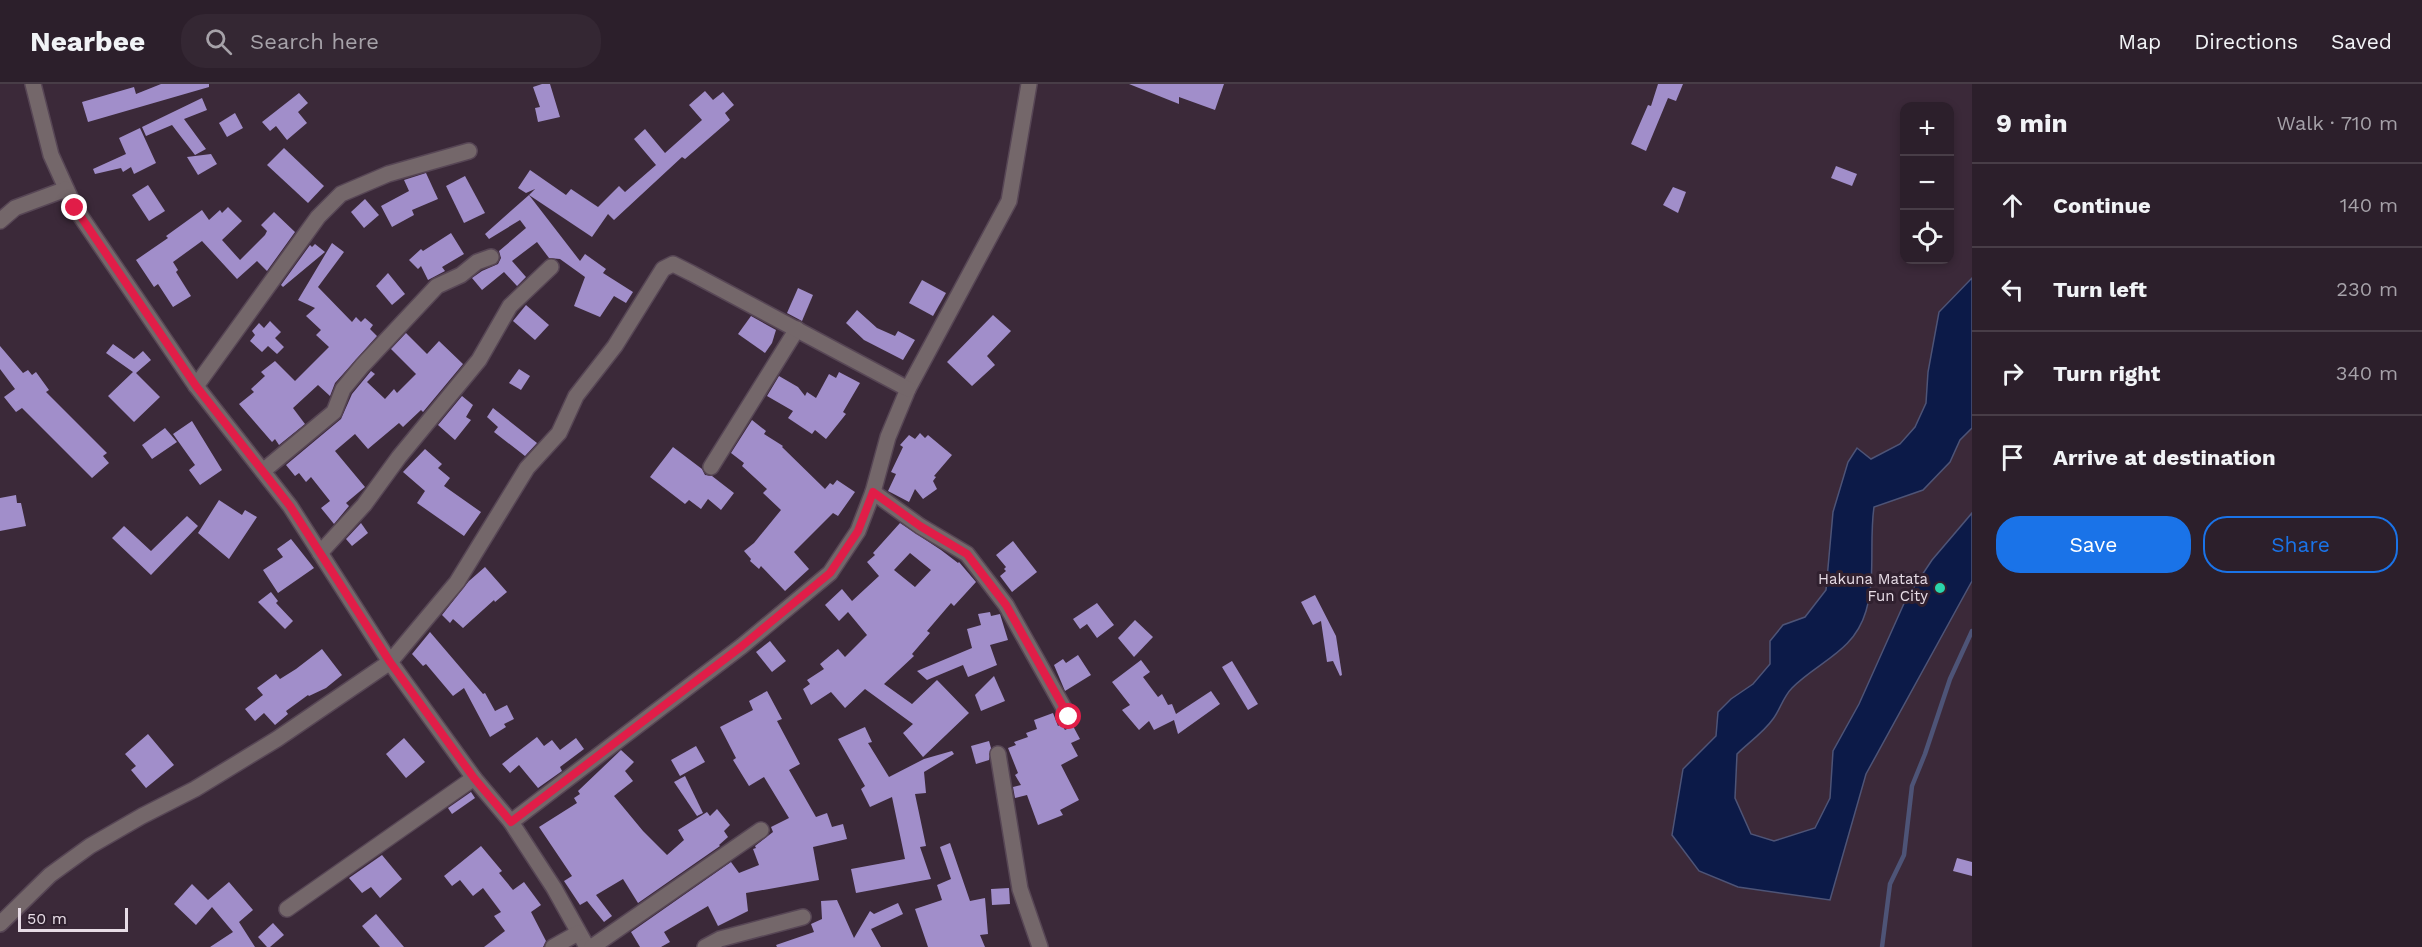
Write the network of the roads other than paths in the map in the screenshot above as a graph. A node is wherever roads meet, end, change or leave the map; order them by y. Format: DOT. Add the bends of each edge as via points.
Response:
graph roads {
  1 [pos="33,84"];
  2 [pos="1029,84"];
  3 [pos="469,151"];
  4 [pos="66,189"];
  5 [pos="0,221"];
  6 [pos="491,257"];
  7 [pos="551,267"];
  8 [pos="797,329"];
  9 [pos="196,386"];
  10 [pos="908,389"];
  11 [pos="711,467"];
  12 [pos="263,471"];
  13 [pos="873,492"];
  14 [pos="320,553"];
  15 [pos="390,662"];
  16 [pos="1069,717"];
  17 [pos="998,754"];
  18 [pos="474,778"];
  19 [pos="511,822"];
  20 [pos="760,830"];
  21 [pos="287,909"];
  22 [pos="803,917"];
  23 [pos="0,924"];
  24 [pos="578,933"];
  25 [pos="553,947"];
  26 [pos="587,947"];
  27 [pos="592,947"];
  28 [pos="705,947"];
  29 [pos="1040,947"];
  1 -- 4 [label="street" via="51,154"];
  2 -- 10 [label="street" via="1009,201"];
  3 -- 9 [label="street" via="388,174 341,194 318,217"];
  4 -- 5 [label="street" via="15,208"];
  4 -- 9 [label="street"];
  6 -- 12 [label="street" via="436,286 362,366 344,389 334,412"];
  7 -- 14 [label="street" via="510,306 479,360 364,505"];
  8 -- 10 [label="street"];
  8 -- 11 [label="street"];
  8 -- 15 [label="street" via="673,264 663,270 615,346 576,396 559,433 527,468 457,582"];
  9 -- 12 [label="street"];
  10 -- 13 [label="street" via="888,437"];
  12 -- 14 [label="street"];
  13 -- 16 [label="street" via="967,554 1006,605"];
  13 -- 19 [label="street" via="858,531 830,573 742,646"];
  14 -- 15 [label="street"];
  15 -- 18 [label="street"];
  15 -- 23 [label="street" via="277,739 90,846 50,875"];
  17 -- 29 [label="street" via="1020,889"];
  18 -- 19 [label="street"];
  18 -- 21 [label="street"];
  19 -- 24 [label="street"];
  20 -- 27 [label="street"];
  22 -- 28 [label="street" via="720,939"];
  24 -- 25 [label="street"];
  24 -- 26 [label="street"];
}
